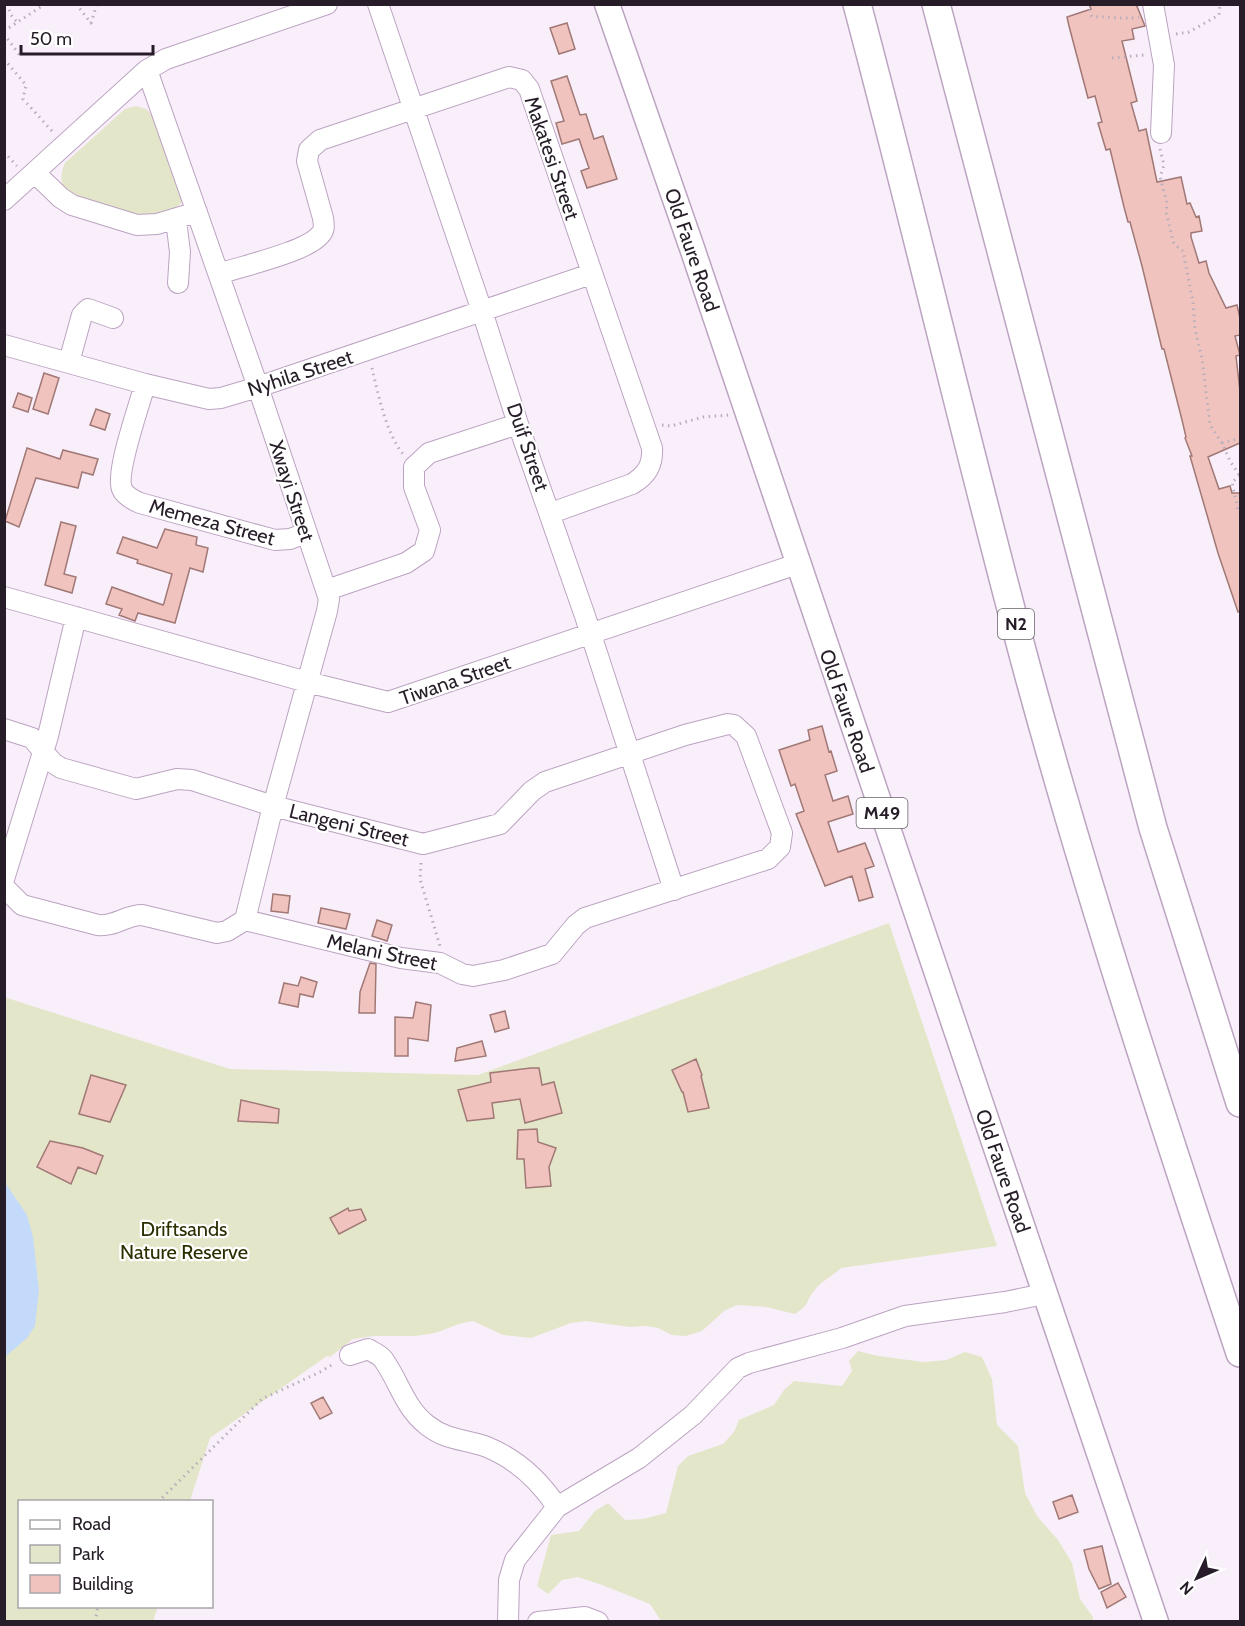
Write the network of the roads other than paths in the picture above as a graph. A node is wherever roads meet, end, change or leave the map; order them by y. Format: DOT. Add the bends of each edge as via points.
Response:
graph roads {
  1 [pos="327,4"];
  2 [pos="378,4"];
  3 [pos="607,4"];
  4 [pos="856,4"];
  5 [pos="936,4"];
  6 [pos="1154,9"];
  7 [pos="147,70"];
  8 [pos="413,109"];
  9 [pos="1161,133"];
  10 [pos="35,173"];
  11 [pos="4,200"];
  12 [pos="197,212"];
  13 [pos="176,220"];
  14 [pos="219,274"];
  15 [pos="591,274"];
  16 [pos="178,283"];
  17 [pos="482,311"];
  18 [pos="113,318"];
  19 [pos="4,345"];
  20 [pos="69,362"];
  21 [pos="145,384"];
  22 [pos="258,387"];
  23 [pos="519,424"];
  24 [pos="551,513"];
  25 [pos="306,533"];
  26 [pos="797,564"];
  27 [pos="327,590"];
  28 [pos="4,597"];
  29 [pos="76,617"];
  30 [pos="591,634"];
  31 [pos="307,682"];
  32 [pos="4,729"];
  33 [pos="44,750"];
  34 [pos="630,754"];
  35 [pos="273,806"];
  36 [pos="780,847"];
  37 [pos="4,879"];
  38 [pos="4,887"];
  39 [pos="674,890"];
  40 [pos="245,920"];
  41 [pos="1240,1103"];
  42 [pos="1044,1294"];
  43 [pos="1240,1353"];
  44 [pos="350,1355"];
  45 [pos="557,1507"];
  46 [pos="508,1622"];
  47 [pos="538,1622"];
  48 [pos="598,1622"];
  49 [pos="1156,1622"];
  1 -- 7 [label="street" via="166,59"];
  2 -- 8 [label="street, Duif Street"];
  3 -- 26 [label="main road, Old Faure Road / M49"];
  4 -- 43 [label="highway, N2" via="1030,680 1110,949"];
  5 -- 41 [label="highway" via="1153,828"];
  6 -- 9 [label="street" via="1165,76"];
  7 -- 10 [label="street"];
  7 -- 12 [label="street, Xwayi Street"];
  8 -- 14 [label="street, Makatesi Street" via="313,144 307,161 323,218 321,234 306,246"];
  8 -- 15 [label="street, Makatesi Street" via="509,78 526,83"];
  8 -- 17 [label="street, Duif Street"];
  10 -- 11 [label="street"];
  10 -- 13 [label="street" via="72,205 137,225"];
  12 -- 13 [label="street"];
  12 -- 14 [label="street, Xwayi Street"];
  13 -- 16 [label="street"];
  14 -- 22 [label="street, Xwayi Street"];
  15 -- 17 [label="street, Nyhila Street"];
  15 -- 24 [label="street, Makatesi Street" via="653,458 648,471 632,484"];
  17 -- 22 [label="street, Nyhila Street"];
  17 -- 23 [label="street, Duif Street"];
  18 -- 20 [label="street" via="85,310"];
  19 -- 20 [label="street, Nyhila Street"];
  20 -- 21 [label="street, Nyhila Street"];
  21 -- 22 [label="street, Nyhila Street" via="213,399"];
  21 -- 25 [label="street, Memeza Street" via="121,471 122,489 127,496 140,503 275,540 290,540"];
  22 -- 25 [label="street, Xwayi Street"];
  23 -- 24 [label="street, Duif Street"];
  23 -- 27 [label="street" via="429,453 414,467 414,487 430,530 424,551 406,563"];
  24 -- 30 [label="street, Duif Street"];
  25 -- 27 [label="street, Xwayi Street"];
  26 -- 30 [label="street, Tiwana Street"];
  26 -- 42 [label="main road, Old Faure Road / M49"];
  27 -- 31 [label="street, Xwayi Street" via="327,611"];
  28 -- 29 [label="street, Tiwana Street"];
  29 -- 31 [label="street, Tiwana Street"];
  29 -- 33 [label="street"];
  30 -- 31 [label="street, Tiwana Street" via="388,702"];
  30 -- 34 [label="street, Duif Street"];
  31 -- 35 [label="street, Xwayi Street"];
  32 -- 33 [label="street, Langeni Street" via="32,738"];
  33 -- 35 [label="street, Langeni Street" via="61,768 132,789 184,779"];
  33 -- 37 [label="street"];
  34 -- 35 [label="street, Langeni Street" via="545,782 495,826 423,844"];
  34 -- 36 [label="street, Langeni Street" via="721,725 734,725 746,736 782,829"];
  34 -- 39 [label="street, Duif Street"];
  35 -- 40 [label="street, Xwayi Street"];
  36 -- 39 [label="street, Melani Street" via="768,859"];
  38 -- 40 [label="street" via="22,905 98,925 142,915 213,933 227,931"];
  39 -- 40 [label="street, Melani Street" via="585,918 552,954 487,975 466,975 440,963 401,958"];
  42 -- 45 [label="street" via="905,1316 749,1363 738,1368 693,1415 639,1458"];
  42 -- 49 [label="main road, Old Faure Road / M49"];
  44 -- 45 [label="street" via="368,1349 382,1357 406,1401 425,1424 509,1459 537,1481"];
  45 -- 46 [label="street" via="515,1560 509,1580"];
  47 -- 48 [label="street" via="585,1617"];
}
